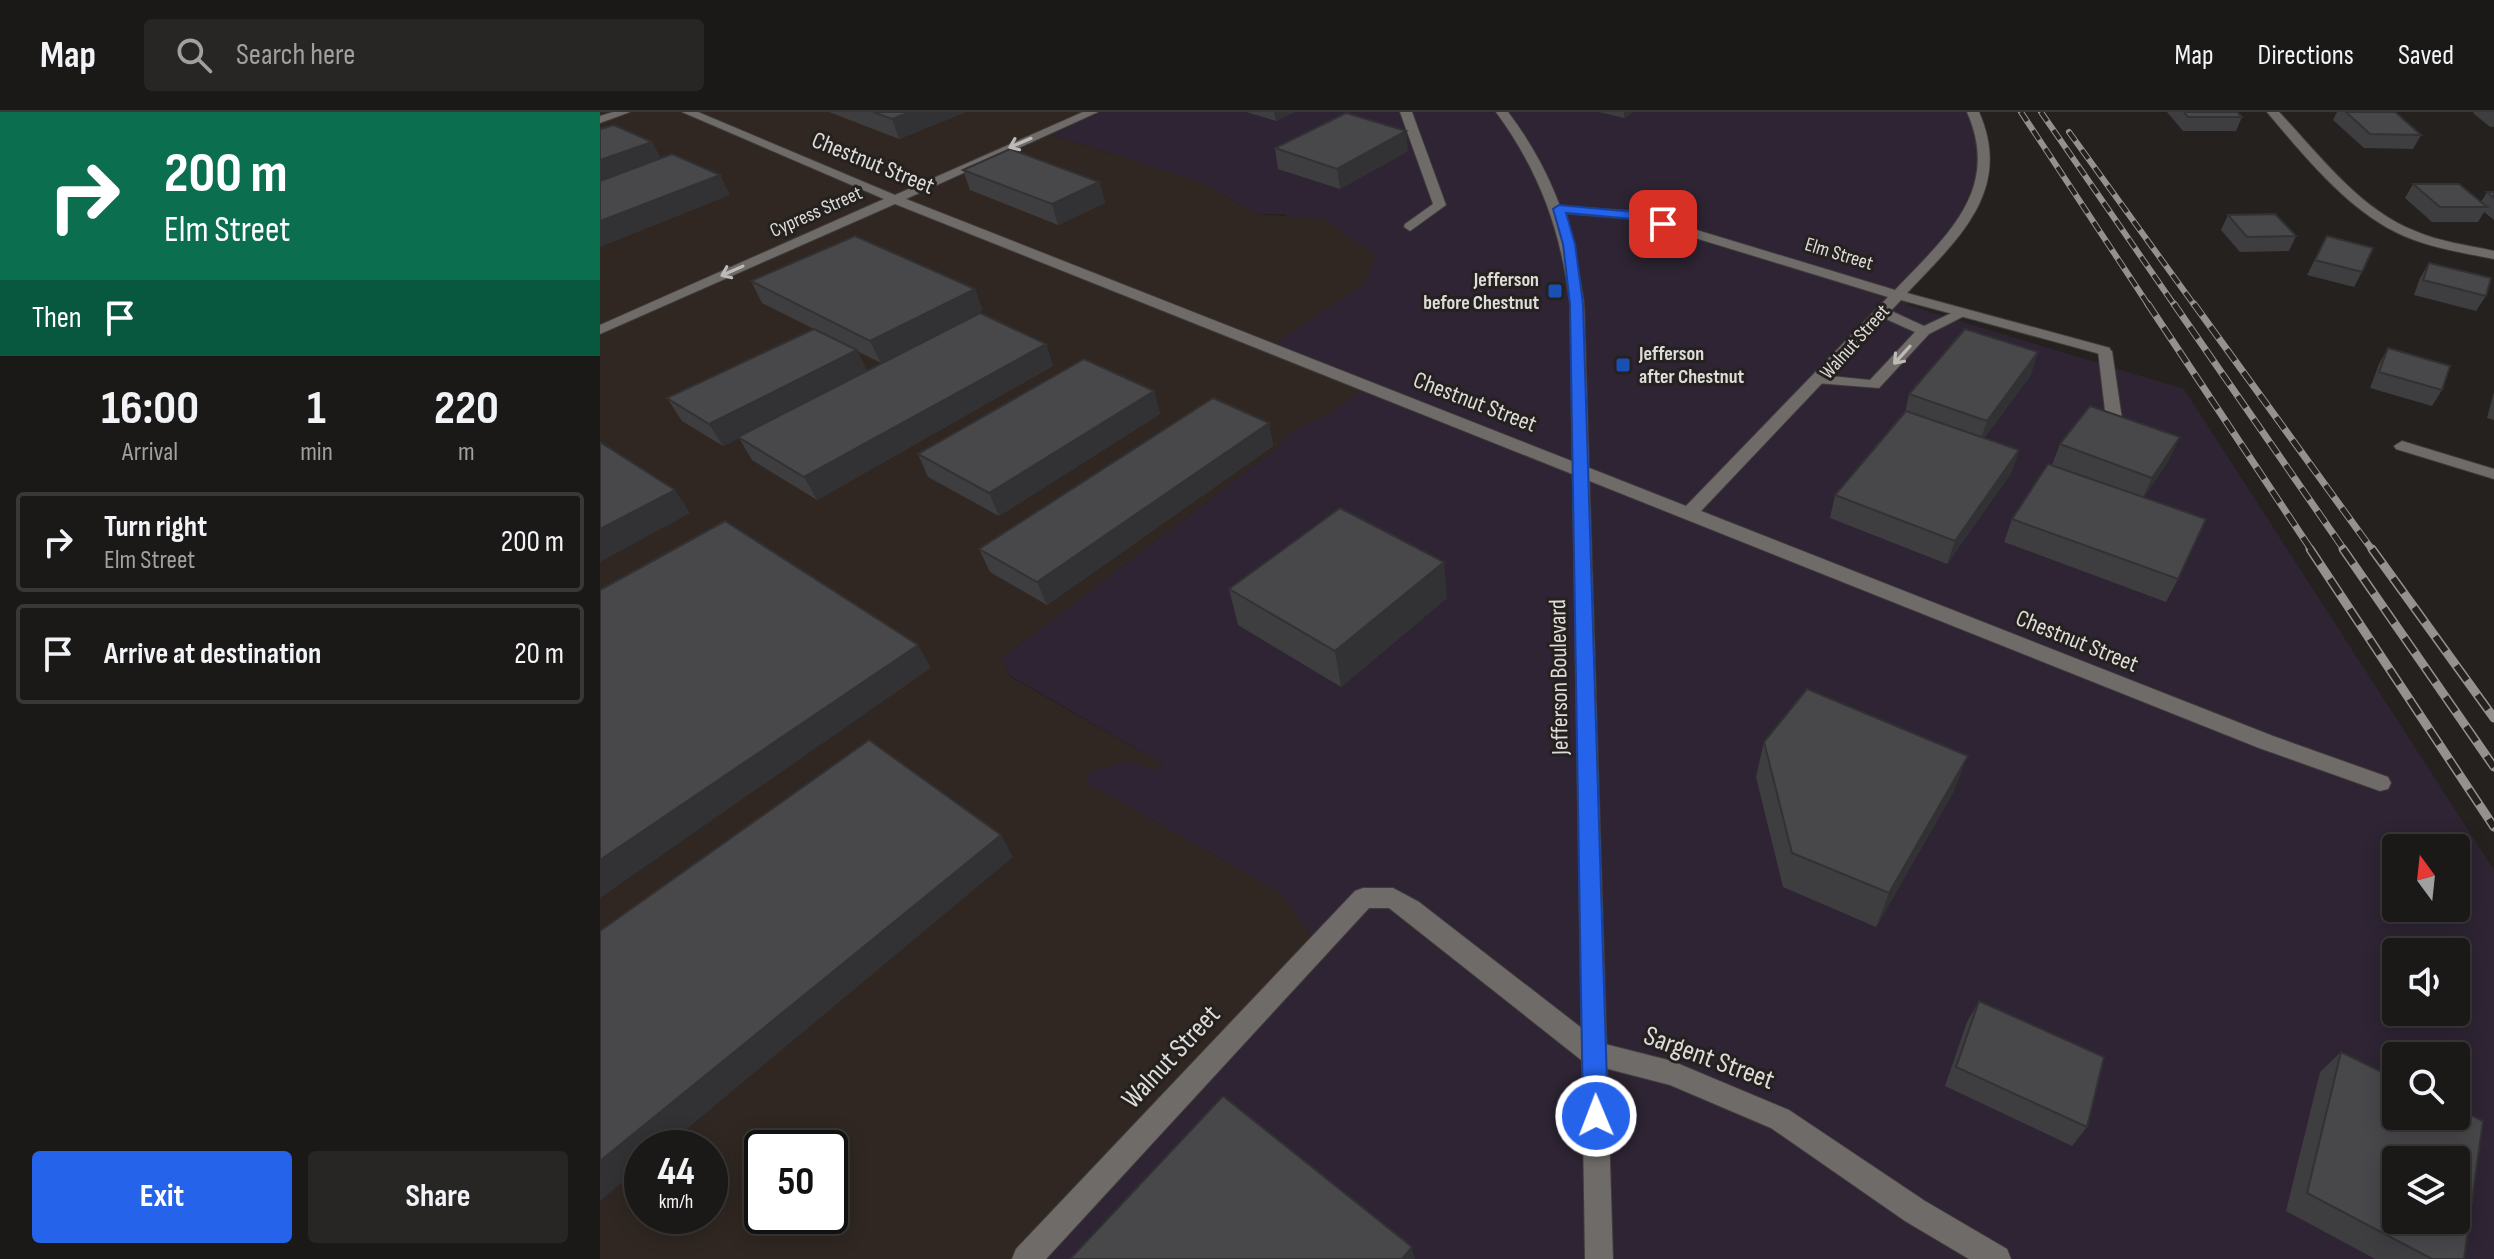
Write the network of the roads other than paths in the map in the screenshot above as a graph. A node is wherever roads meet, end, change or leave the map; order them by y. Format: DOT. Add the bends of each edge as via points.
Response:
graph roads {
  1 [pos="624,112"];
  2 [pos="688,112"];
  3 [pos="1092,112"];
  4 [pos="1406,112"];
  5 [pos="1502,112"];
  6 [pos="1973,112"];
  7 [pos="2273,112"];
  8 [pos="600,120"];
  9 [pos="894,199"];
  10 [pos="1559,209"];
  11 [pos="1410,227"];
  12 [pos="2494,255"];
  13 [pos="1897,295"];
  14 [pos="1882,312"];
  15 [pos="1963,313"];
  16 [pos="600,330"];
  17 [pos="1924,331"];
  18 [pos="1821,380"];
  19 [pos="2114,419"];
  20 [pos="2402,446"];
  21 [pos="1581,469"];
  22 [pos="2494,474"];
  23 [pos="1689,513"];
  24 [pos="2380,783"];
  25 [pos="1363,898"];
  26 [pos="1594,1054"];
  27 [pos="1026,1259"];
  28 [pos="1599,1259"];
  29 [pos="1997,1259"];
  1 -- 8 [label="street"];
  2 -- 9 [label="street, Chestnut Street"];
  3 -- 9 [label="street, Cypress Street, one-way"];
  4 -- 11 [label="street" via="1440,205"];
  5 -- 10 [label="street, Jefferson Boulevard" via="1538,163"];
  6 -- 13 [label="street, Walnut Street" via="1986,144 1982,185 1937,254"];
  7 -- 12 [label="street" via="2360,202 2401,230"];
  9 -- 16 [label="street, Cypress Street, one-way"];
  9 -- 21 [label="street, Chestnut Street"];
  10 -- 13 [label="street, Elm Street" via="1634,215"];
  10 -- 21 [label="street, Jefferson Boulevard" via="1577,304"];
  13 -- 14 [label="street, Walnut Street"];
  13 -- 15 [label="street, Elm Street"];
  14 -- 17 [label="street"];
  14 -- 18 [label="street, Walnut Street"];
  15 -- 17 [label="street"];
  15 -- 19 [label="street, Elm Street" via="2105,351"];
  17 -- 18 [label="street, one-way" via="1874,385"];
  18 -- 23 [label="street, Walnut Street"];
  20 -- 22 [label="street"];
  21 -- 23 [label="street, Chestnut Street"];
  21 -- 26 [label="street, Jefferson Boulevard"];
  23 -- 24 [label="street, Chestnut Street"];
  25 -- 26 [label="street, Sargent Street" via="1393,898 1411,909"];
  25 -- 27 [label="street, Walnut Street"];
  26 -- 28 [label="street, Jefferson Boulevard"];
  26 -- 29 [label="street, Sargent Street" via="1672,1073 1780,1119 1915,1211"];
}
